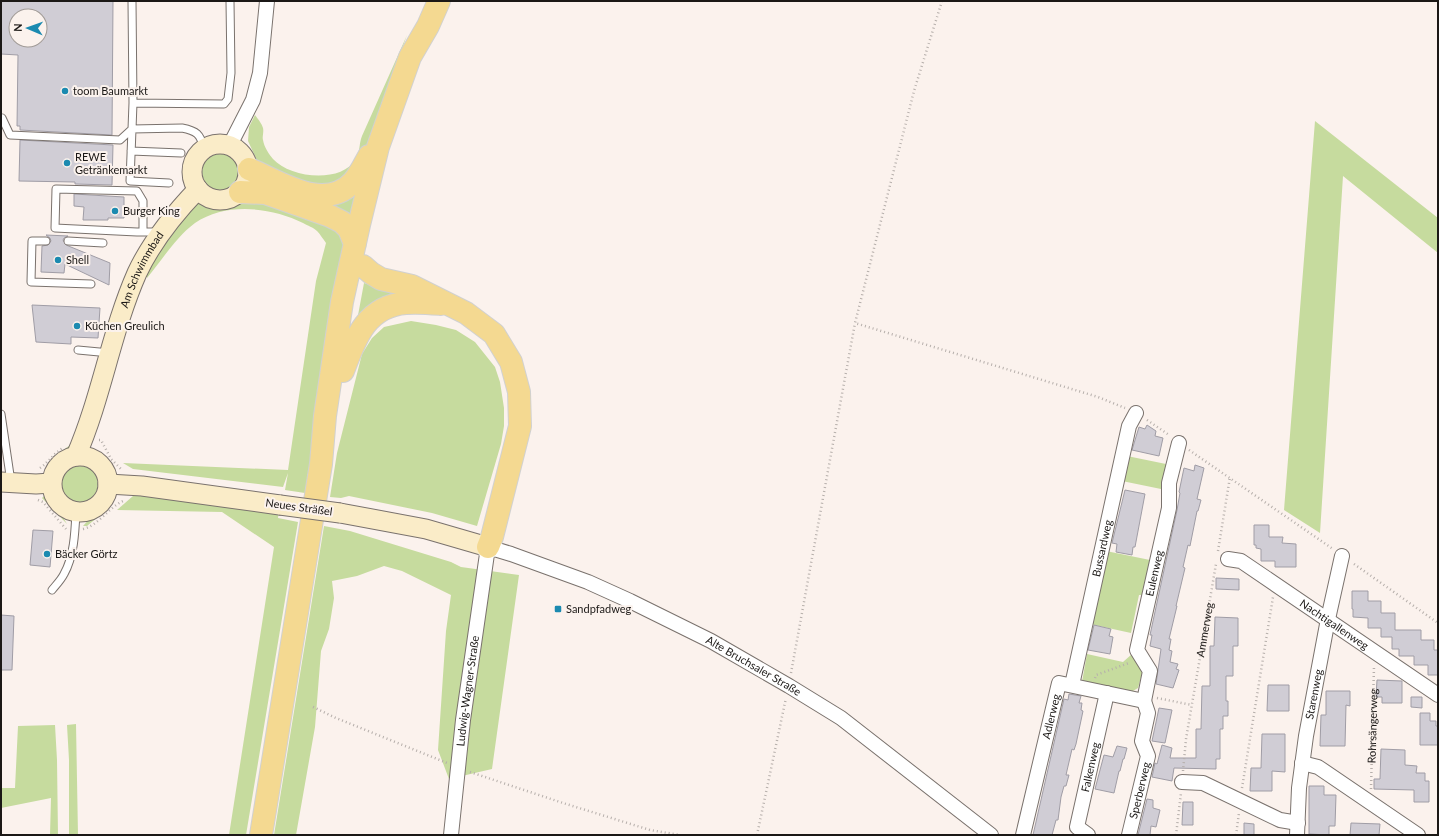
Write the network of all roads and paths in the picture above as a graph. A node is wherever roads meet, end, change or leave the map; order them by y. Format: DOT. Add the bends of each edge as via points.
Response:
graph roads {
  1 [pos="132,1"];
  2 [pos="230,1"];
  3 [pos="267,1"];
  4 [pos="439,1"];
  5 [pos="942,1"];
  6 [pos="428,26"];
  7 [pos="133,103"];
  8 [pos="2,118"];
  9 [pos="132,129"];
  10 [pos="230,145"];
  11 [pos="378,147"];
  12 [pos="204,148"];
  13 [pos="131,151"];
  14 [pos="181,153"];
  15 [pos="248,169"];
  16 [pos="169,183"];
  17 [pos="198,189"];
  18 [pos="240,192"];
  19 [pos="152,232"];
  20 [pos="46,241"];
  21 [pos="68,241"];
  22 [pos="103,243"];
  23 [pos="355,244"];
  24 [pos="363,266"];
  25 [pos="91,284"];
  26 [pos="450,304"];
  27 [pos="855,323"];
  28 [pos="78,350"];
  29 [pos="110,353"];
  30 [pos="343,371"];
  31 [pos="94,409"];
  32 [pos="1136,413"];
  33 [pos="1,414"];
  34 [pos="1179,443"];
  35 [pos="76,456"];
  36 [pos="96,460"];
  37 [pos="321,464"];
  38 [pos="6,482"];
  39 [pos="51,483"];
  40 [pos="108,484"];
  41 [pos="76,512"];
  42 [pos="488,546"];
  43 [pos="1342,556"];
  44 [pos="1221,558"];
  45 [pos="1275,585"];
  46 [pos="52,590"];
  47 [pos="1328,619"];
  48 [pos="1138,650"];
  49 [pos="1374,651"];
  50 [pos="1072,685"];
  51 [pos="789,686"];
  52 [pos="1089,689"];
  53 [pos="1107,693"];
  54 [pos="1438,695"];
  55 [pos="1145,698"];
  56 [pos="1192,705"];
  57 [pos="313,707"];
  58 [pos="1302,763"];
  59 [pos="458,768"];
  60 [pos="1182,782"];
  61 [pos="1371,801"];
  62 [pos="1240,802"];
  63 [pos="1298,829"];
  64 [pos="261,835"];
  65 [pos="451,835"];
  66 [pos="680,835"];
  67 [pos="757,835"];
  68 [pos="991,835"];
  69 [pos="1023,835"];
  70 [pos="1088,835"];
  71 [pos="1129,835"];
  72 [pos="1176,835"];
  73 [pos="1236,835"];
  74 [pos="1418,835"];
  1 -- 7 [label="lane"];
  2 -- 7 [label="lane" via="230,73 228,99 224,104"];
  3 -- 10 [label="street" via="257,87"];
  4 -- 6 [label="main road"];
  5 -- 27 [label="path" via="914,91"];
  6 -- 11 [label="main road" via="410,57"];
  6 -- 24 [label="main road" via="389,154"];
  7 -- 9 [label="lane"];
  8 -- 9 [label="lane" via="10,135 120,140"];
  9 -- 12 [label="lane" via="190,129 201,137"];
  9 -- 13 [label="lane"];
  10 -- 12 [label="street" via="216,144"];
  10 -- 15 [label="street" via="242,154"];
  11 -- 15 [label="main road" via="368,156 352,183 343,190 327,195 291,188"];
  11 -- 23 [label="main road"];
  12 -- 17 [label="street" via="194,160 192,167 192,175"];
  13 -- 14 [label="lane"];
  13 -- 16 [label="lane" via="130,181"];
  15 -- 18 [label="street" via="247,182"];
  17 -- 18 [label="street" via="214,200 228,199"];
  17 -- 19 [label="street, Am Schwimmbad"];
  18 -- 23 [label="main road" via="265,193 330,216 349,229"];
  19 -- 19 [label="lane" via="143,200 137,192 56,189 55,228"];
  19 -- 29 [label="street, Am Schwimmbad" via="124,306"];
  20 -- 25 [label="lane" via="32,241 31,282"];
  21 -- 22 [label="lane"];
  23 -- 37 [label="main road" via="342,302 324,416"];
  24 -- 26 [label="main road" via="382,279 412,286"];
  24 -- 30 [label="main road"];
  26 -- 30 [label="main road" via="406,303 388,307 372,316 354,341"];
  26 -- 42 [label="main road" via="494,334 511,362 519,392 520,426"];
  27 -- 32 [label="path" via="1098,396"];
  27 -- 51 [label="path"];
  28 -- 29 [label="lane"];
  29 -- 31 [label="street, Am Schwimmbad"];
  30 -- 37 [label="main road" via="335,417"];
  31 -- 35 [label="street, Am Schwimmbad"];
  31 -- 36 [label="street, Am Schwimmbad"];
  32 -- 34 [label="path"];
  32 -- 50 [label="street, Bussardweg" via="1129,426"];
  33 -- 38 [label="lane"];
  34 -- 44 [label="path, Ammerweg" via="1230,477"];
  34 -- 48 [label="street, Eulenweg" via="1169,483 1169,508"];
  35 -- 36 [label="street" via="87,456"];
  35 -- 39 [label="street" via="58,465"];
  36 -- 40 [label="street" via="105,471"];
  37 -- 64 [label="main road"];
  38 -- 39 [label="street"];
  39 -- 41 [label="street" via="58,502"];
  40 -- 41 [label="street" via="101,503 89,511"];
  40 -- 42 [label="street, Neues Sträßel, bridge" via="142,486 340,513 426,529"];
  41 -- 46 [label="lane" via="75,536 67,568"];
  42 -- 51 [label="street, Alte Bruchsaler Straße" via="630,600 711,641"];
  42 -- 59 [label="street, Ludwig-Wagner-Straße"];
  43 -- 47 [label="street, Starenweg"];
  44 -- 45 [label="street, Nachtigallenweg" via="1241,561"];
  44 -- 56 [label="path, Ammerweg"];
  45 -- 47 [label="street, Nachtigallenweg"];
  45 -- 62 [label="path"];
  47 -- 49 [label="street, Nachtigallenweg"];
  47 -- 58 [label="street, Starenweg"];
  48 -- 52 [label="path" via="1132,662 1096,675"];
  48 -- 55 [label="street" via="1150,671"];
  49 -- 54 [label="street, Nachtigallenweg"];
  49 -- 61 [label="path, Rohrsängerweg"];
  50 -- 52 [label="street, Adlerweg"];
  50 -- 69 [label="street, Adlerweg" via="1059,683"];
  51 -- 67 [label="path"];
  51 -- 68 [label="street, Alte Bruchsaler Straße" via="841,718"];
  52 -- 53 [label="street, Adlerweg"];
  53 -- 55 [label="street, Adlerweg"];
  53 -- 70 [label="street, Falkenweg" via="1077,827"];
  55 -- 56 [label="path"];
  55 -- 71 [label="street, Sperberweg" via="1148,713 1142,741 1148,756"];
  56 -- 60 [label="path, Ammerweg"];
  57 -- 59 [label="path"];
  58 -- 61 [label="street" via="1318,767"];
  58 -- 63 [label="street, Starenweg"];
  59 -- 65 [label="street, Ludwig-Wagner-Straße"];
  59 -- 66 [label="path" via="650,830"];
  60 -- 62 [label="street" via="1203,783"];
  60 -- 72 [label="path, Ammerweg"];
  61 -- 74 [label="street"];
  62 -- 63 [label="street"];
  62 -- 73 [label="path"];
}
